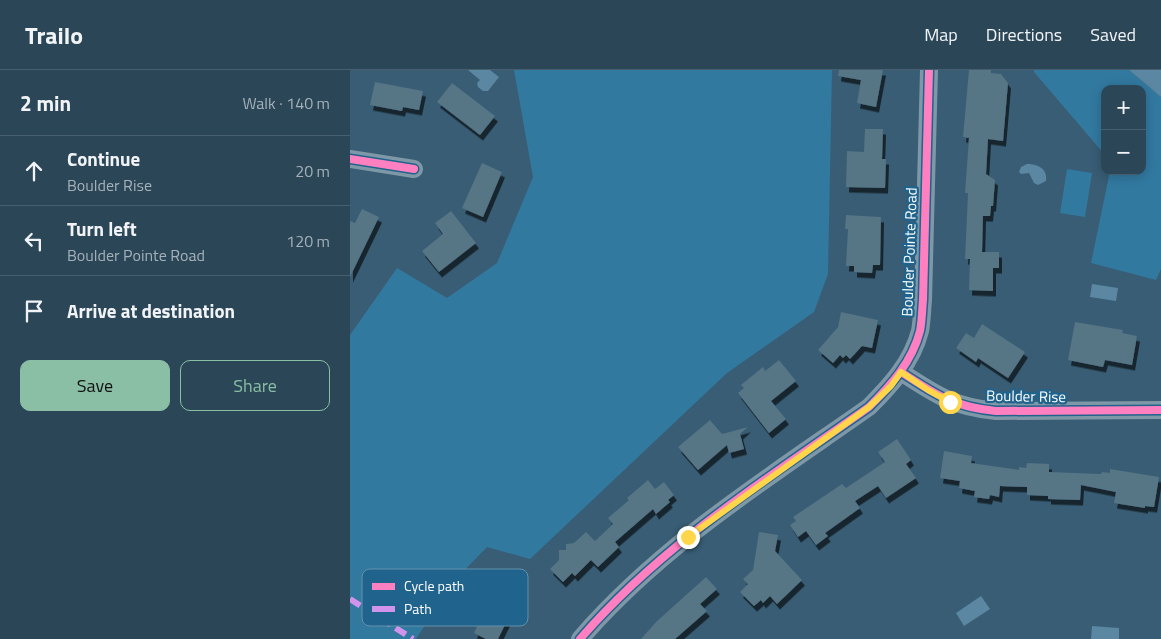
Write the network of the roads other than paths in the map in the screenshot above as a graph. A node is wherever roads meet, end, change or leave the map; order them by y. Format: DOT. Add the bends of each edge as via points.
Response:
graph roads {
  1 [pos="928,70"];
  2 [pos="350,159"];
  3 [pos="414,169"];
  4 [pos="901,372"];
  5 [pos="1161,410"];
  6 [pos="580,639"];
  1 -- 4 [label="street, Boulder Pointe Road" via="924,300 920,331"];
  2 -- 3 [label="street"];
  4 -- 5 [label="street, Boulder Rise" via="950,402 973,409"];
  4 -- 6 [label="street, Boulder Pointe Road" via="869,407 688,537 644,574"];
}
